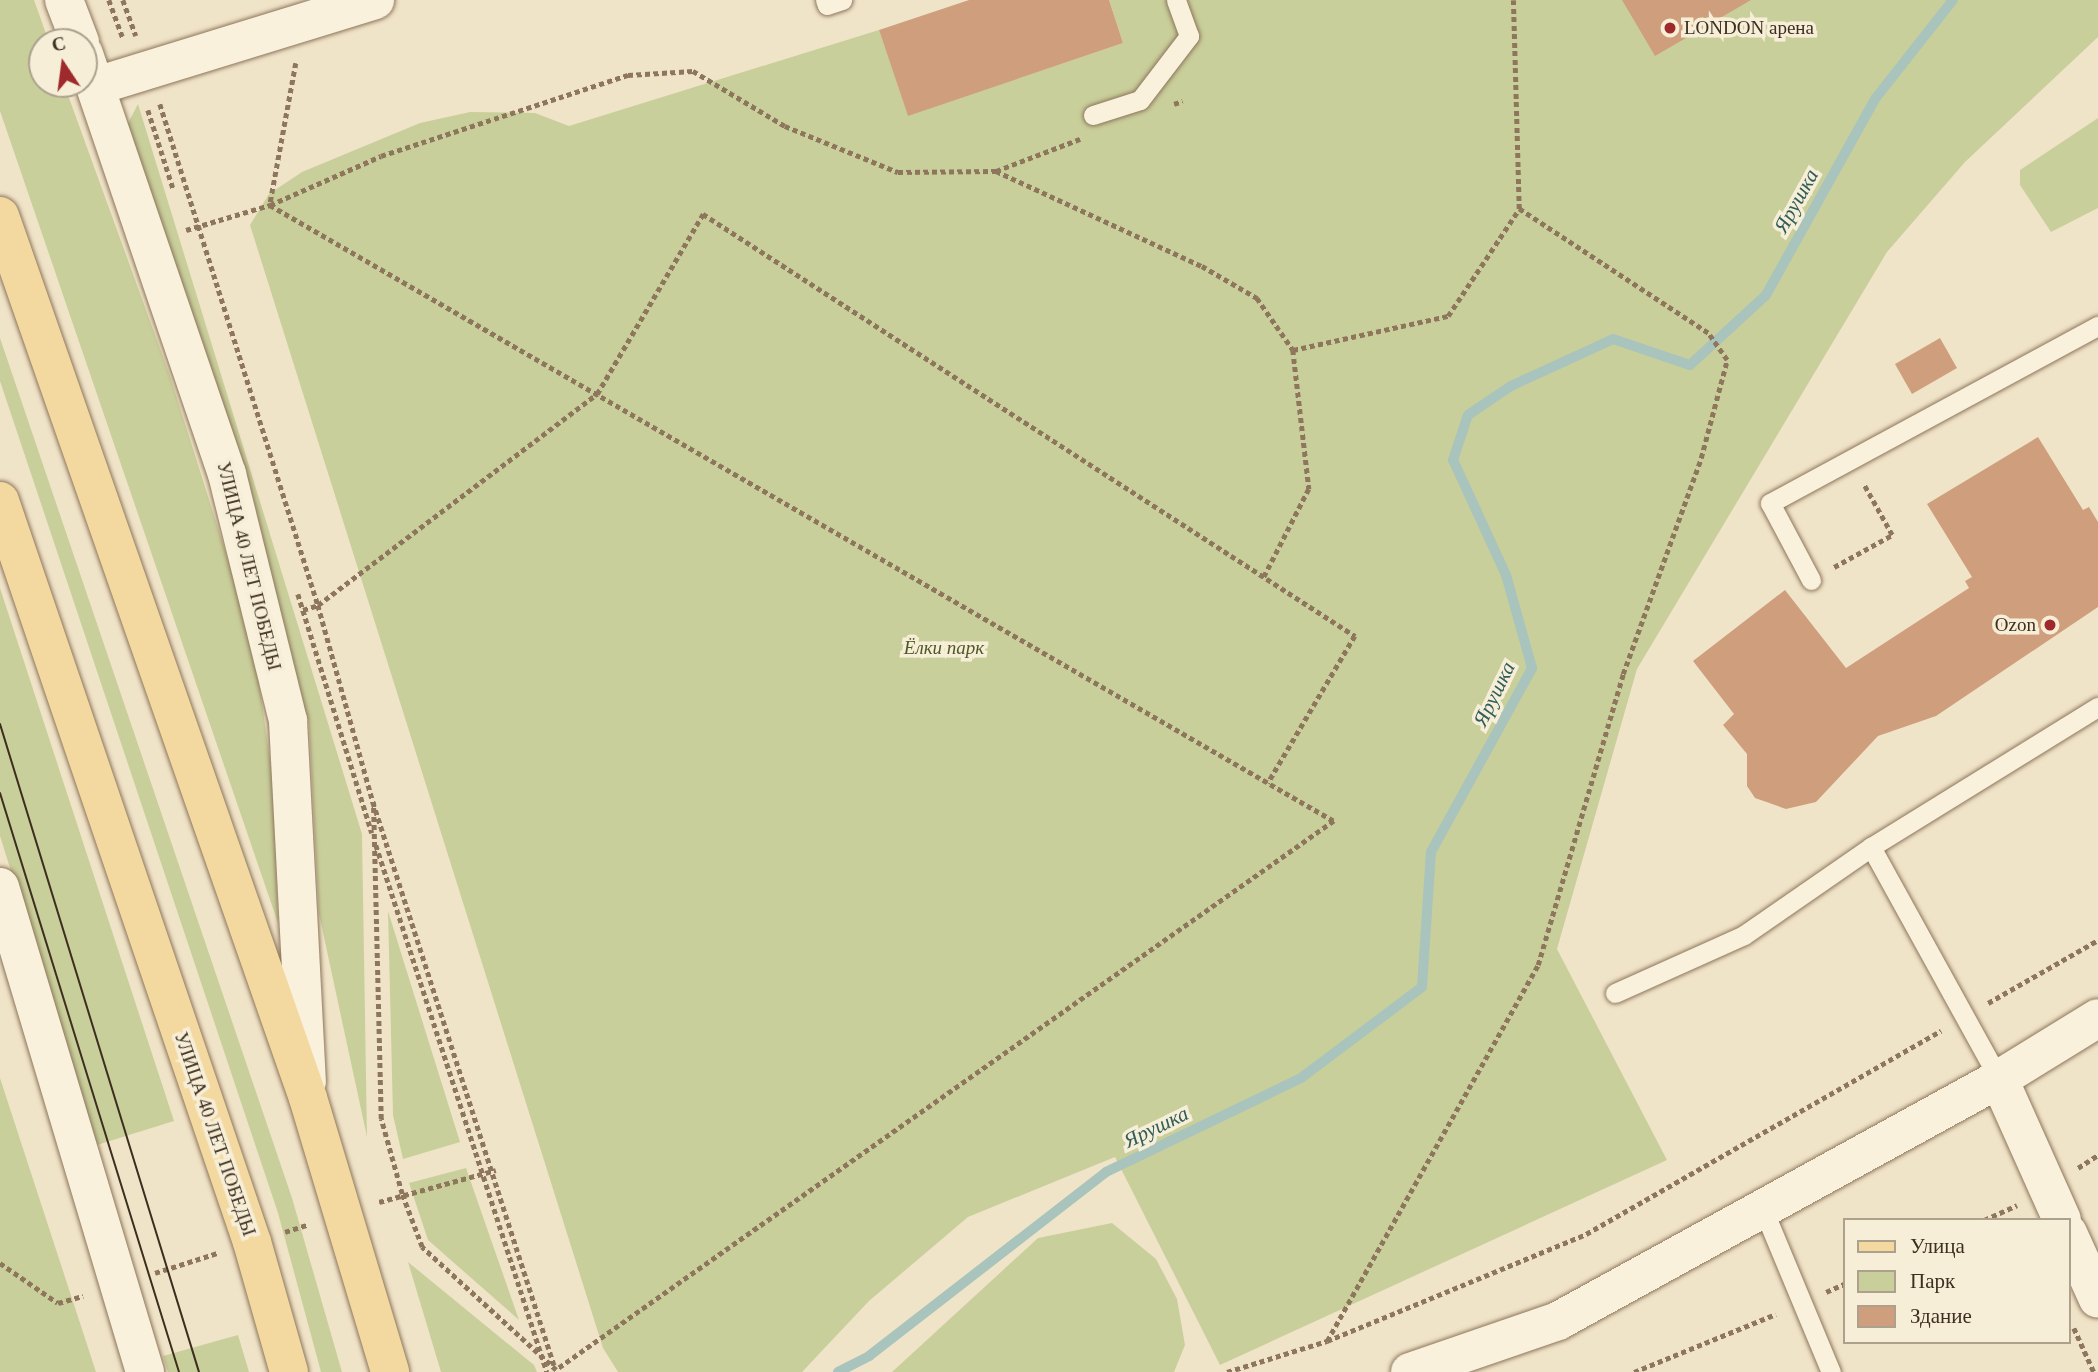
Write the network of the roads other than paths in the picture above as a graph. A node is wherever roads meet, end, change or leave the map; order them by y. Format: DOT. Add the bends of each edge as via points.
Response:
graph roads {
  1 [pos="64,0"];
  2 [pos="375,0"];
  3 [pos="825,0"];
  4 [pos="842,0"];
  5 [pos="1176,0"];
  6 [pos="75,28"];
  7 [pos="98,70"];
  8 [pos="98,93"];
  9 [pos="1093,115"];
  10 [pos="0,216"];
  11 [pos="2098,326"];
  12 [pos="0,501"];
  13 [pos="1811,580"];
  14 [pos="2098,706"];
  15 [pos="1871,847"];
  16 [pos="0,887"];
  17 [pos="1615,993"];
  18 [pos="2098,1018"];
  19 [pos="1999,1079"];
  20 [pos="308,1098"];
  21 [pos="1763,1209"];
  22 [pos="2061,1218"];
  23 [pos="2070,1237"];
  24 [pos="2098,1298"];
  25 [pos="145,1372"];
  26 [pos="289,1372"];
  27 [pos="390,1372"];
  28 [pos="1410,1372"];
  29 [pos="1830,1372"];
  1 -- 6 [label="street"];
  2 -- 7 [label="street" via="143,71"];
  3 -- 4 [label="lane" via="827,5"];
  5 -- 9 [label="lane" via="1189,36 1140,100"];
  8 -- 20 [label="street, УЛИЦА 40 ЛЕТ ПОБЕДЫ" via="228,474 288,721"];
  10 -- 20 [label="main road, УЛИЦА 40 ЛЕТ ПОБЕДЫ"];
  11 -- 13 [label="lane" via="1770,503"];
  12 -- 26 [label="main road, УЛИЦА 40 ЛЕТ ПОБЕДЫ" via="252,1242"];
  14 -- 15 [label="lane"];
  15 -- 17 [label="lane" via="1744,935"];
  15 -- 19 [label="lane"];
  16 -- 25 [label="street"];
  18 -- 19 [label="street"];
  19 -- 21 [label="street"];
  19 -- 22 [label="street"];
  20 -- 27 [label="main road, УЛИЦА 40 ЛЕТ ПОБЕДЫ"];
  21 -- 28 [label="street" via="1558,1321"];
  21 -- 29 [label="lane"];
  23 -- 24 [label="street"];
}
